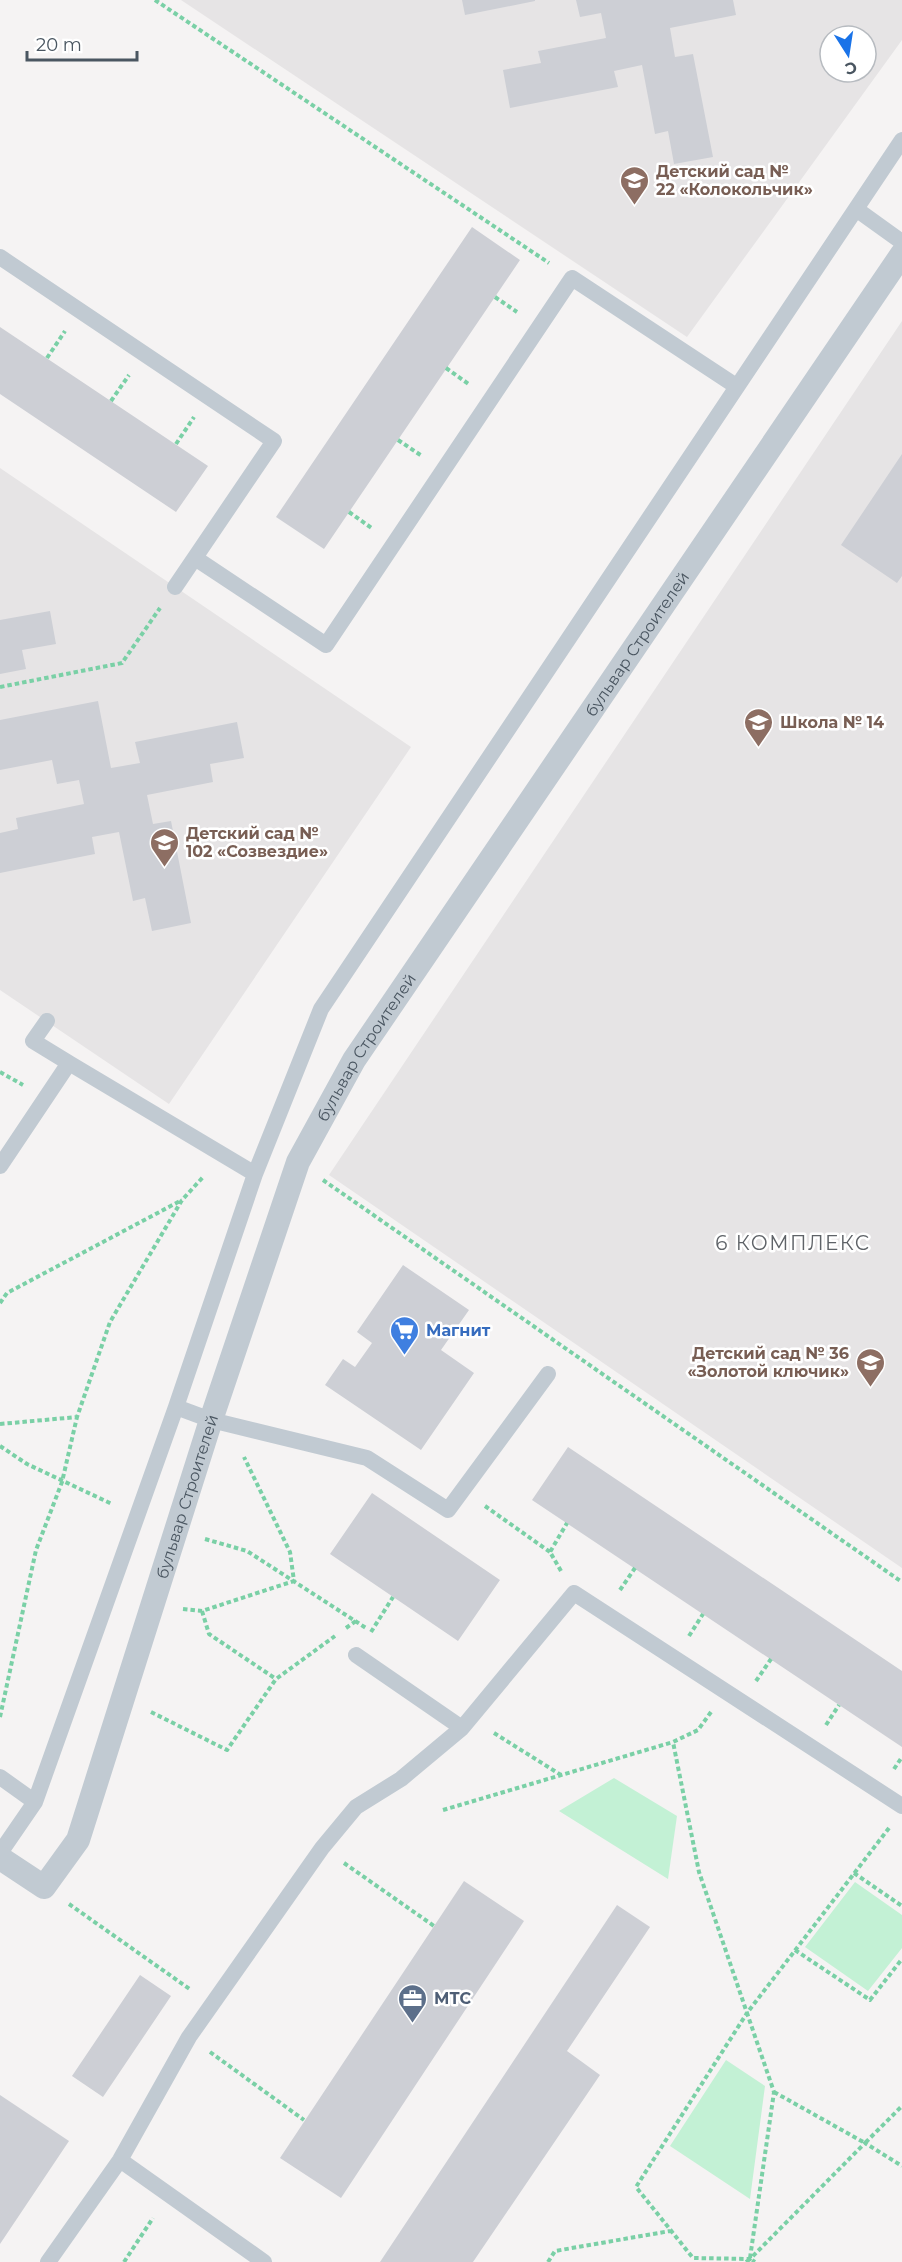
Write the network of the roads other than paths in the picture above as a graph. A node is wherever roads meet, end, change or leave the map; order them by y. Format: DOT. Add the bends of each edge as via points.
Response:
graph roads {
  1 [pos="902,141"];
  2 [pos="856,209"];
  3 [pos="902,242"];
  4 [pos="902,254"];
  5 [pos="0,257"];
  6 [pos="736,386"];
  7 [pos="195,558"];
  8 [pos="175,587"];
  9 [pos="47,1022"];
  10 [pos="69,1064"];
  11 [pos="0,1166"];
  12 [pos="255,1174"];
  13 [pos="548,1374"];
  14 [pos="176,1407"];
  15 [pos="220,1422"];
  16 [pos="356,1655"];
  17 [pos="466,1723"];
  18 [pos="0,1777"];
  19 [pos="35,1802"];
  20 [pos="899,1813"];
  21 [pos="0,1852"];
  22 [pos="0,1858"];
  23 [pos="120,2160"];
  24 [pos="48,2262"];
  25 [pos="264,2262"];
  1 -- 2 [label="lane"];
  2 -- 3 [label="lane"];
  2 -- 6 [label="lane"];
  4 -- 15 [label="street, бульвар Строителей" via="354,1060 298,1162"];
  5 -- 7 [label="lane" via="274,441"];
  6 -- 7 [label="lane" via="572,278 326,645"];
  6 -- 12 [label="lane" via="321,1009"];
  7 -- 8 [label="lane"];
  9 -- 10 [label="lane" via="33,1041"];
  10 -- 11 [label="lane"];
  10 -- 12 [label="lane"];
  12 -- 14 [label="lane"];
  13 -- 15 [label="lane" via="448,1510 367,1458"];
  14 -- 15 [label="lane"];
  14 -- 19 [label="lane"];
  15 -- 22 [label="street, бульвар Строителей" via="176,1531 78,1840 44,1887"];
  16 -- 17 [label="lane"];
  17 -- 20 [label="lane" via="574,1593 726,1691"];
  17 -- 23 [label="lane" via="402,1779 356,1807 322,1848 189,2037"];
  18 -- 19 [label="lane"];
  19 -- 21 [label="lane"];
  23 -- 24 [label="lane"];
  23 -- 25 [label="lane"];
}
